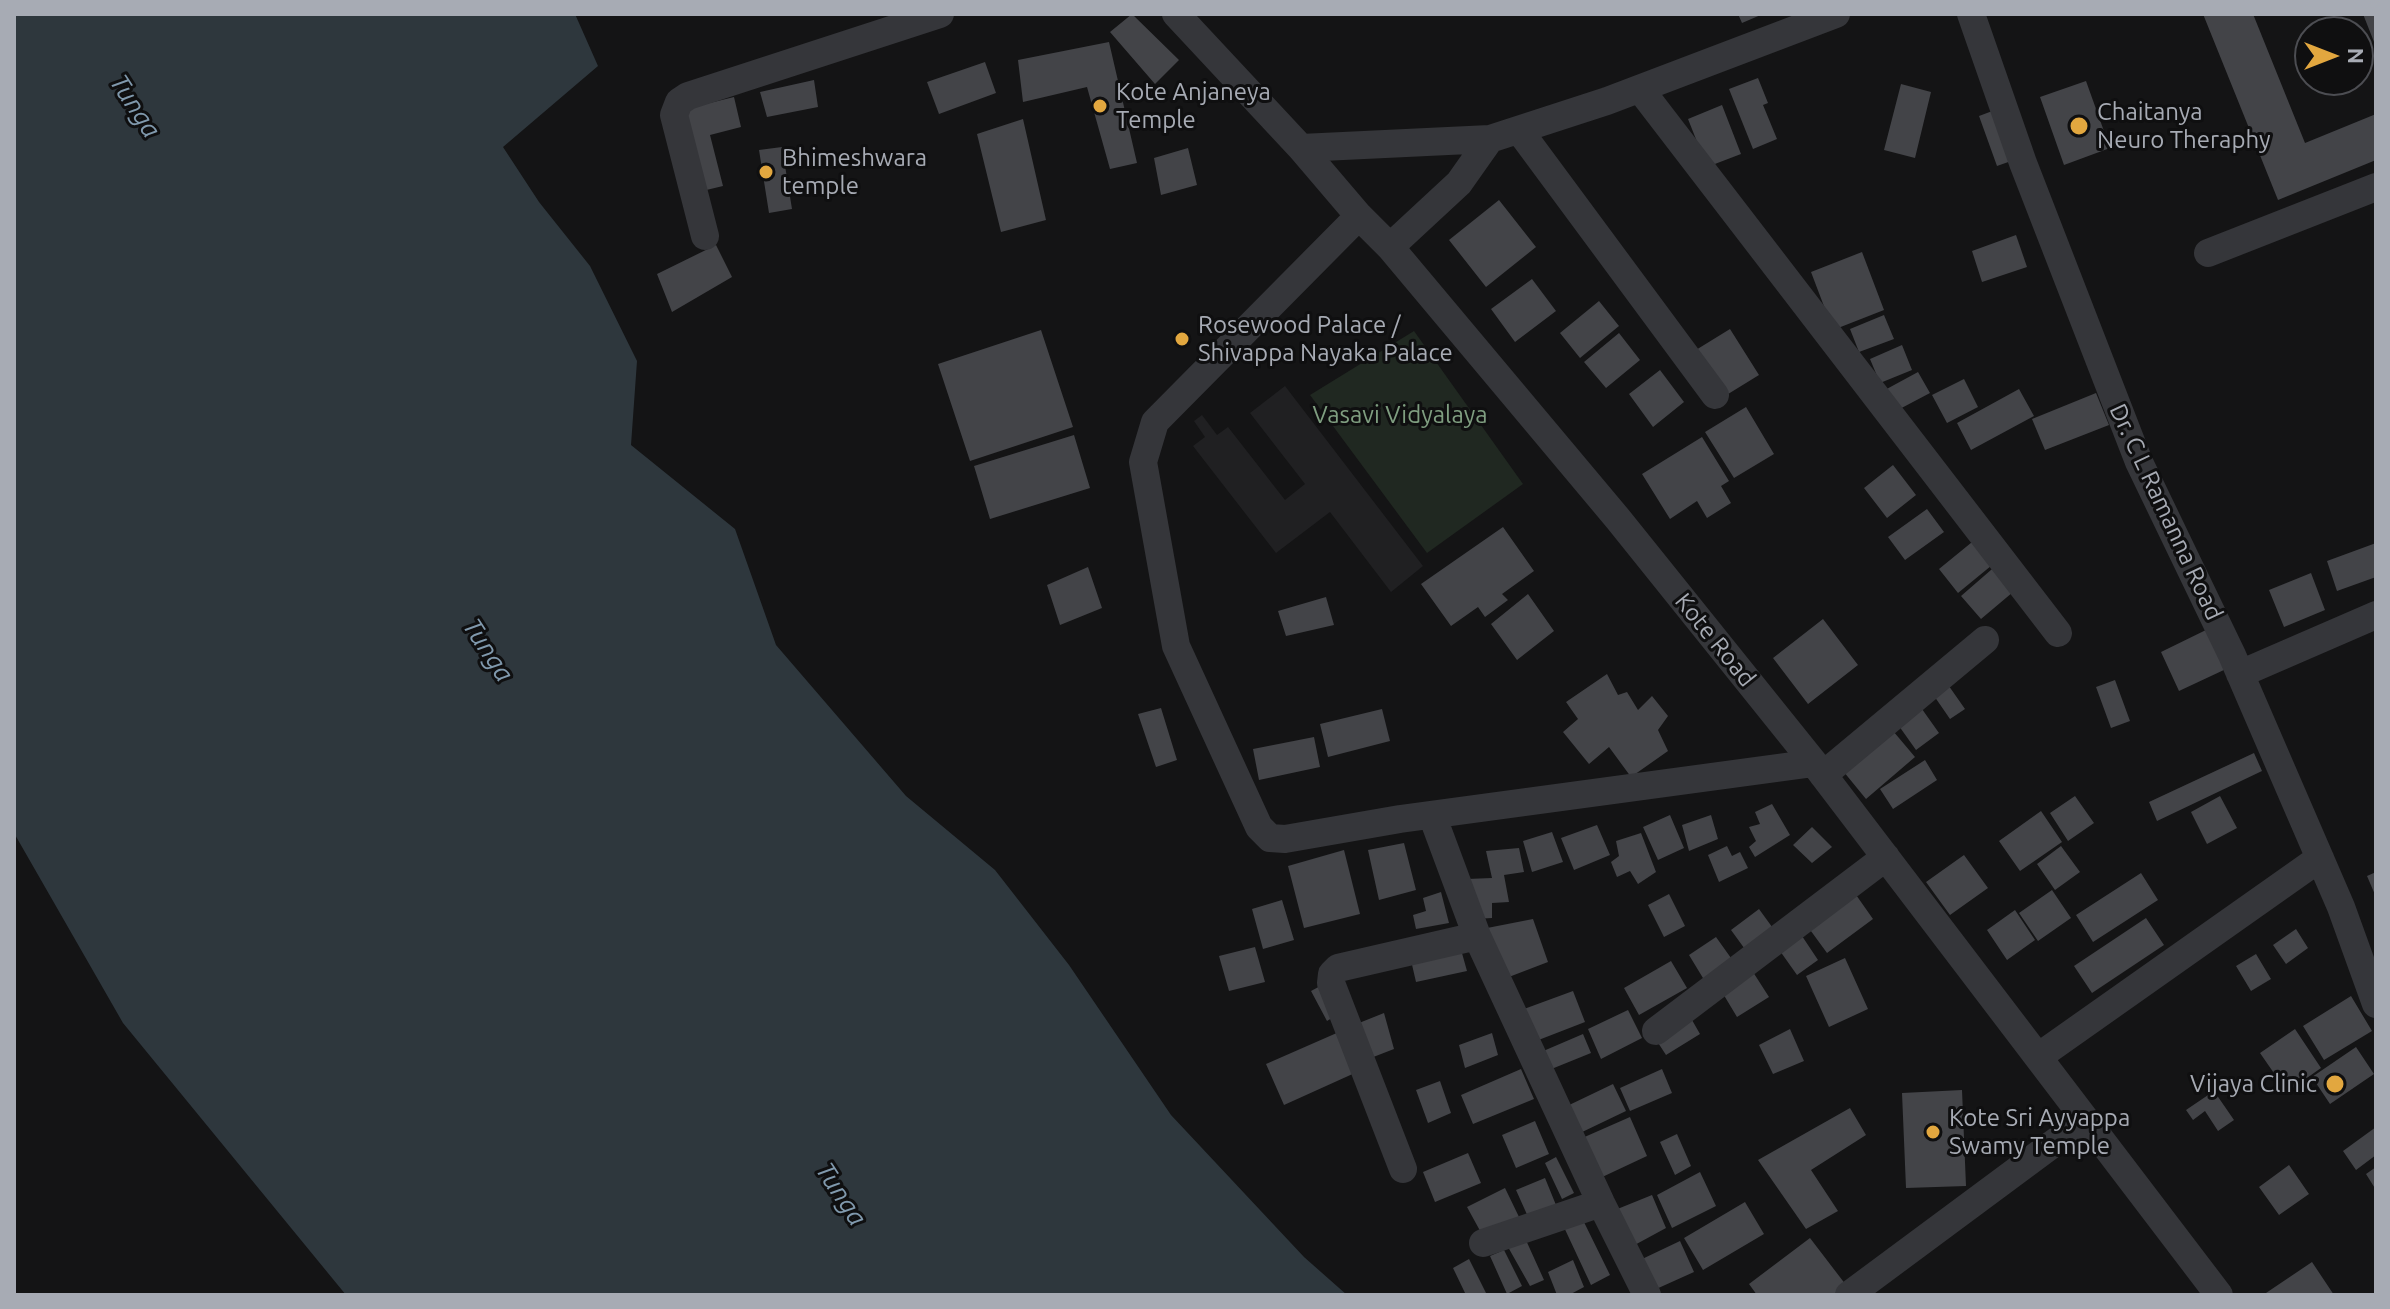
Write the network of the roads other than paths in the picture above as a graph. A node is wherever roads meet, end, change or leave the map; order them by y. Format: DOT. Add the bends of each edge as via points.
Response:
graph roads {
  1 [pos="940,14"];
  2 [pos="1176,14"];
  3 [pos="1836,14"];
  4 [pos="1971,14"];
  5 [pos="1640,89"];
  6 [pos="1519,130"];
  7 [pos="1490,139"];
  8 [pos="1301,148"];
  9 [pos="2376,187"];
  10 [pos="1359,216"];
  11 [pos="705,236"];
  12 [pos="1390,247"];
  13 [pos="2208,253"];
  14 [pos="1715,395"];
  15 [pos="2376,615"];
  16 [pos="2058,633"];
  17 [pos="1985,640"];
  18 [pos="2240,674"];
  19 [pos="1819,769"];
  20 [pos="1432,815"];
  21 [pos="1886,857"];
  22 [pos="2320,858"];
  23 [pos="1477,936"];
  24 [pos="2376,1004"];
  25 [pos="1656,1031"];
  26 [pos="2038,1057"];
  27 [pos="2085,1120"];
  28 [pos="1403,1169"];
  29 [pos="1601,1203"];
  30 [pos="1483,1243"];
  31 [pos="1647,1295"];
  32 [pos="1849,1295"];
  33 [pos="2219,1295"];
  1 -- 11 [label="street" via="679,102 674,115"];
  2 -- 8 [label="street, Kote Road"];
  3 -- 5 [label="street"];
  4 -- 18 [label="street, Dr. C L Ramanna Road" via="2139,462"];
  5 -- 6 [label="street"];
  5 -- 16 [label="street"];
  6 -- 7 [label="street"];
  6 -- 14 [label="street"];
  7 -- 8 [label="street"];
  7 -- 12 [label="street" via="1459,183"];
  8 -- 10 [label="street, Kote Road"];
  9 -- 13 [label="street"];
  10 -- 12 [label="street, Kote Road"];
  10 -- 20 [label="street" via="1155,422 1143,462 1176,646 1259,827 1270,838 1285,839"];
  12 -- 19 [label="street, Kote Road"];
  15 -- 18 [label="street"];
  17 -- 19 [label="street"];
  18 -- 22 [label="street, Dr. C L Ramanna Road"];
  19 -- 20 [label="street"];
  19 -- 21 [label="street, Kote Road"];
  20 -- 23 [label="street"];
  21 -- 25 [label="street"];
  21 -- 26 [label="street, Kote Road"];
  22 -- 24 [label="street, Dr. C L Ramanna Road"];
  22 -- 26 [label="street"];
  23 -- 28 [label="street" via="1338,968 1332,974 1331,983"];
  23 -- 29 [label="street"];
  26 -- 27 [label="street, Kote Road"];
  27 -- 32 [label="street"];
  27 -- 33 [label="street, Kote Road"];
  29 -- 30 [label="street"];
  29 -- 31 [label="street"];
}
